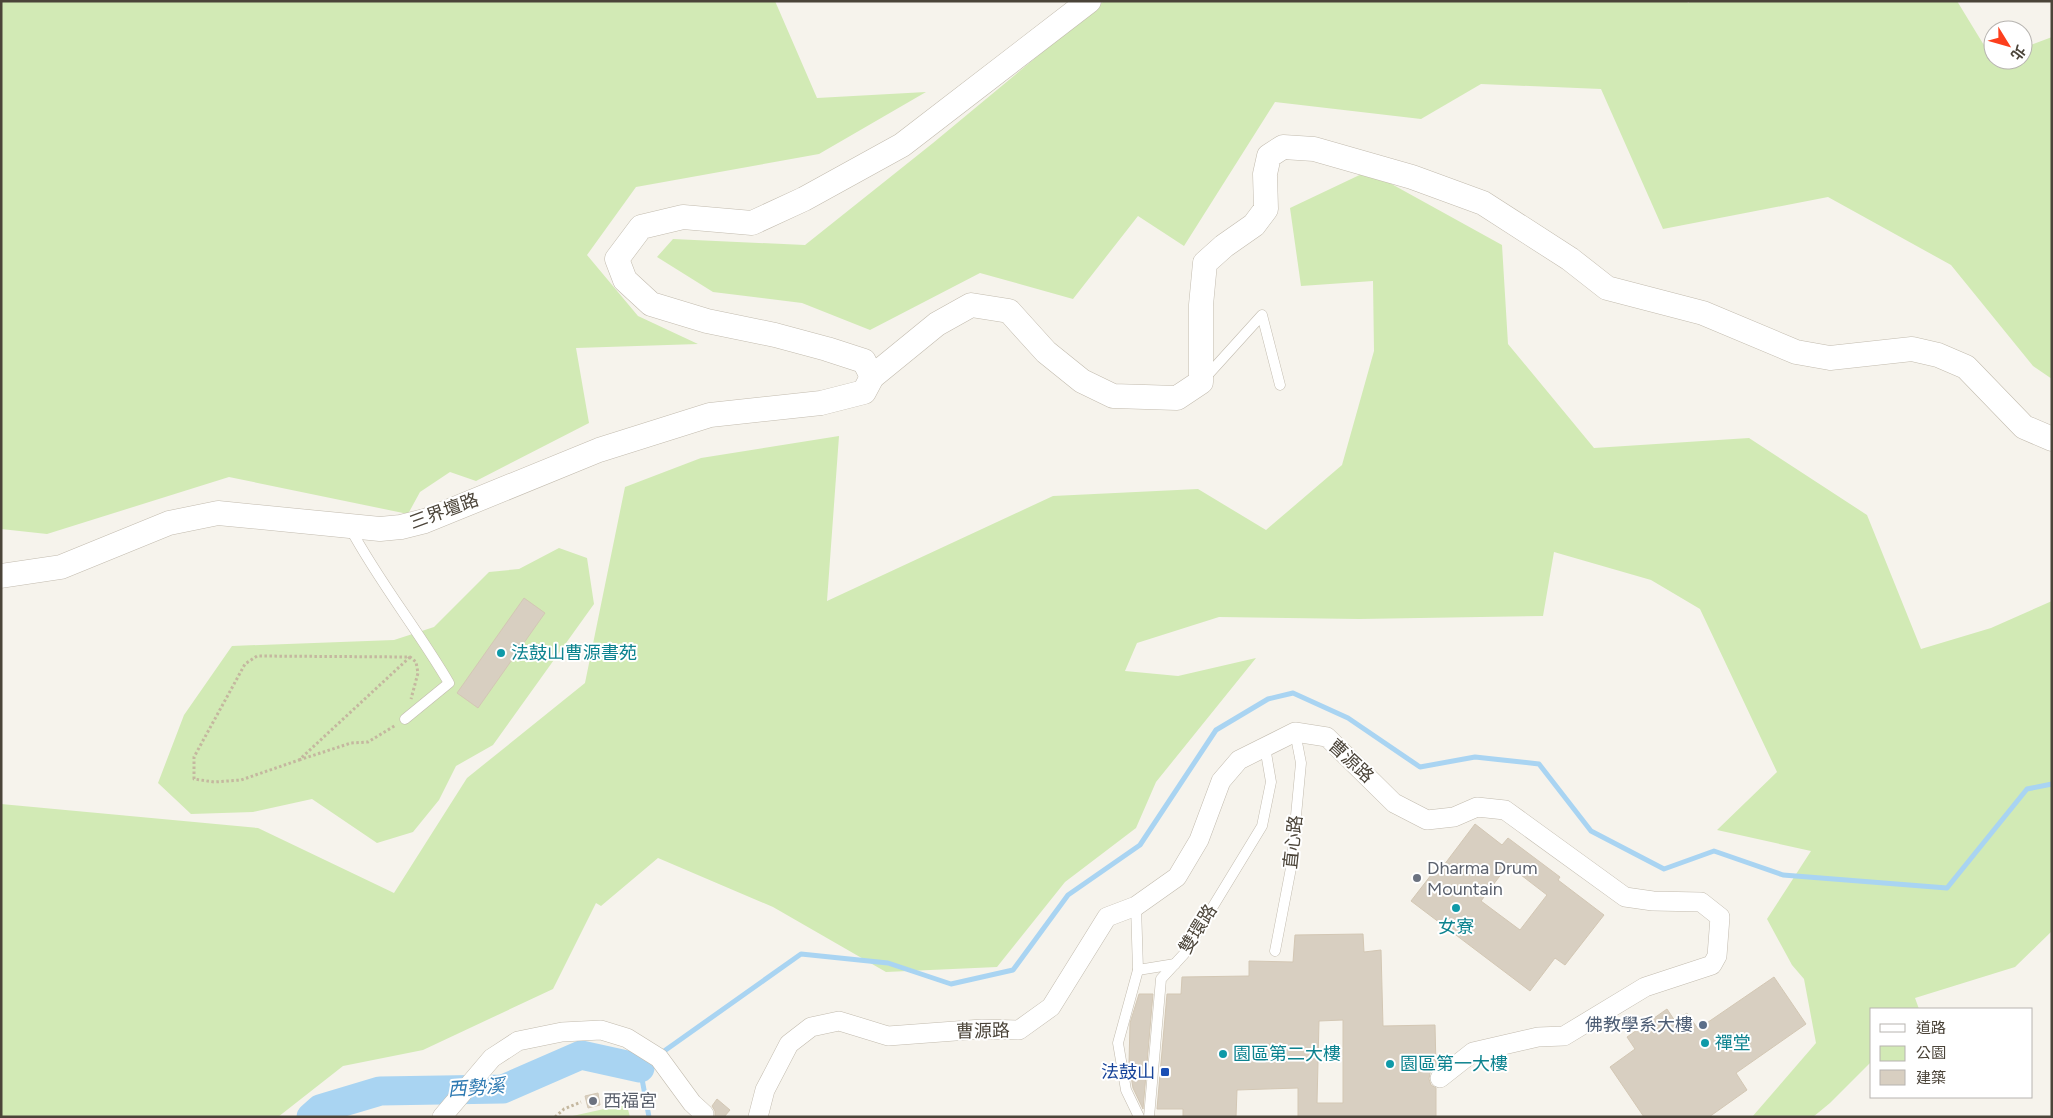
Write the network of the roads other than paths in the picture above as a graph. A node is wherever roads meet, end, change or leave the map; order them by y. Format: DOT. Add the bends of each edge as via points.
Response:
graph roads {
  1 [pos="1089,1"];
  2 [pos="872,377"];
  3 [pos="1201,382"];
  4 [pos="1280,385"];
  5 [pos="2052,439"];
  6 [pos="349,526"];
  7 [pos="1,576"];
  8 [pos="405,719"];
  9 [pos="1294,732"];
  10 [pos="1265,748"];
  11 [pos="1136,906"];
  12 [pos="1275,951"];
  13 [pos="1175,964"];
  14 [pos="1138,970"];
  15 [pos="1440,1078"];
  16 [pos="704,1114"];
  17 [pos="442,1117"];
  18 [pos="758,1117"];
  19 [pos="1139,1117"];
  20 [pos="1149,1117"];
  1 -- 2 [label="street" via="902,145 752,223 683,217 641,227 617,259 625,280 651,304 864,361"];
  2 -- 3 [label="street, 三界壇路" via="938,324 971,305 1009,311 1046,352 1082,381 1113,396 1177,398"];
  2 -- 6 [label="street, 三界壇路" via="864,392 849,397 710,415 618,444 425,521 380,529"];
  3 -- 4 [label="lane" via="1262,315"];
  3 -- 5 [label="street" via="1201,305 1205,263 1254,225 1266,209 1265,174 1269,156 1283,147 1314,149 1404,175 1483,203 1570,259 1607,288 1703,313 1796,352 1830,358 1912,349 1938,355 1966,367 2024,427"];
  6 -- 7 [label="street, 三界壇路" via="218,513 169,523 61,567"];
  6 -- 8 [label="lane" via="368,561 449,683"];
  9 -- 10 [label="street, 曹源路"];
  9 -- 12 [label="lane, 直心路" via="1301,763 1291,868"];
  9 -- 15 [label="street, 曹源路" via="1327,737 1394,803 1427,820 1454,817 1477,807 1505,810 1624,897 1701,902 1720,917 1717,956 1712,965 1645,987 1564,1036 1538,1037 1473,1052"];
  10 -- 11 [label="street, 曹源路" via="1239,760 1221,781 1199,840 1177,876"];
  10 -- 13 [label="lane, 雙環路" via="1271,782 1262,826"];
  11 -- 14 [label="lane"];
  11 -- 18 [label="street, 曹源路" via="1107,917 1051,1007 1019,1030 982,1029 888,1036 839,1021 811,1027 789,1044 766,1090"];
  13 -- 14 [label="lane"];
  13 -- 20 [label="lane, 雙環路" via="1161,979"];
  14 -- 19 [label="lane" via="1118,1043 1126,1090"];
  16 -- 17 [label="street" via="659,1058 627,1038 601,1030 562,1032 518,1041 492,1058"];
}
